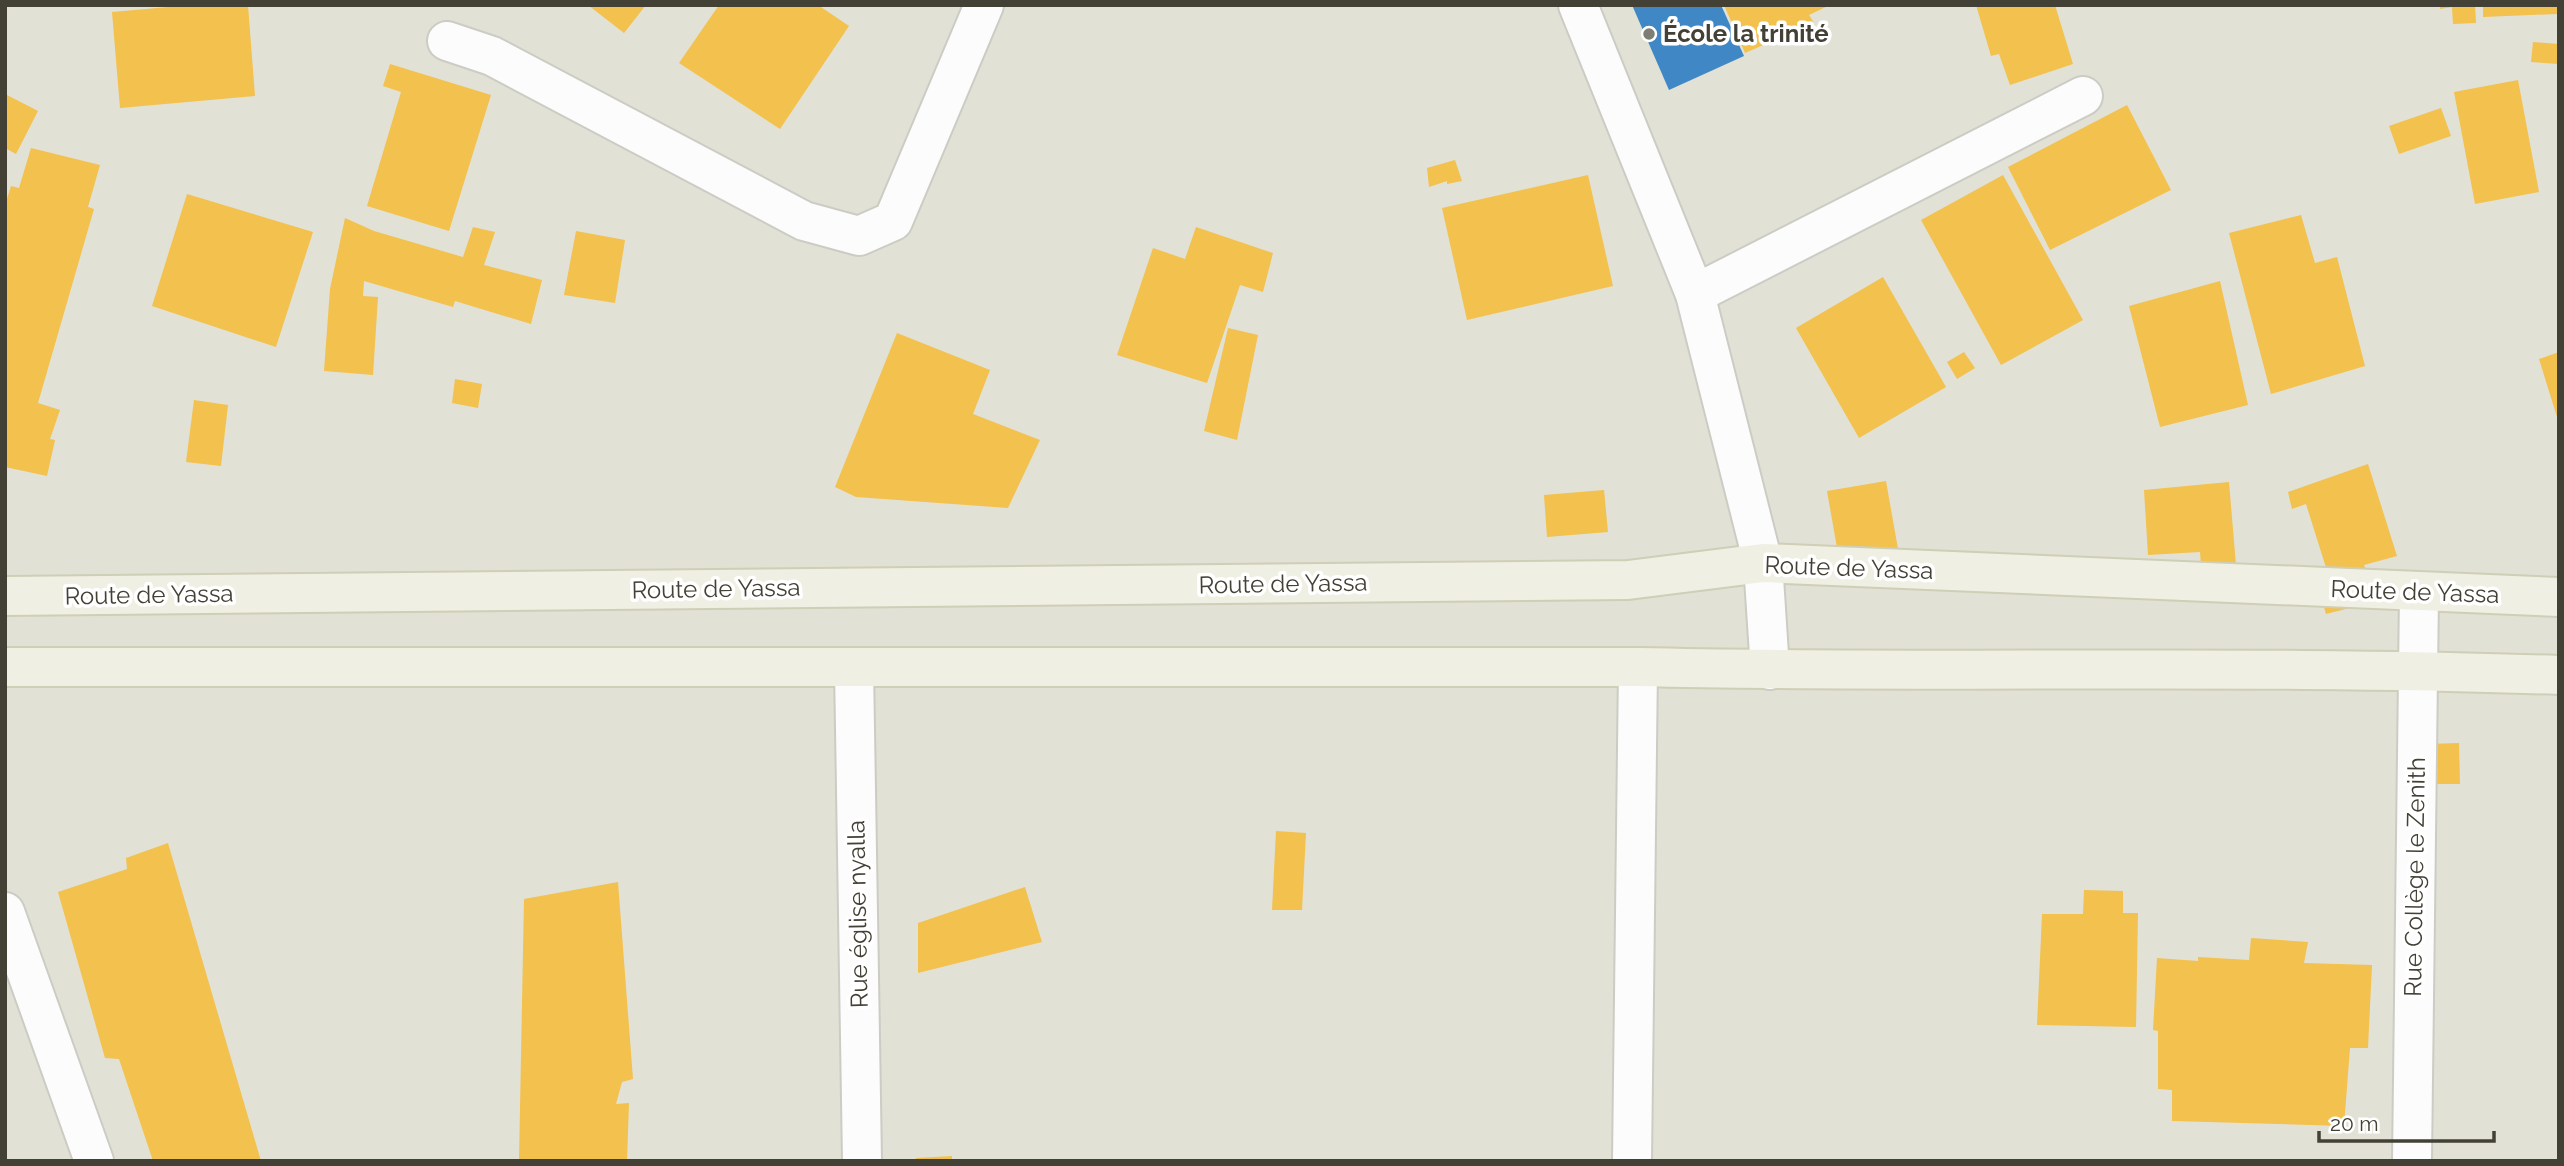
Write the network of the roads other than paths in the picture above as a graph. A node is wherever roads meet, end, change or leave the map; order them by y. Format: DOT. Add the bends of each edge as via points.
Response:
graph roads {
  1 [pos="984,5"];
  2 [pos="1578,5"];
  3 [pos="447,41"];
  4 [pos="2083,96"];
  5 [pos="1695,294"];
  6 [pos="1763,563"];
  7 [pos="2419,593"];
  8 [pos="5,596"];
  9 [pos="2559,597"];
  10 [pos="5,667"];
  11 [pos="854,667"];
  12 [pos="1638,667"];
  13 [pos="1770,670"];
  14 [pos="2418,670"];
  15 [pos="2559,675"];
  16 [pos="5,912"];
  17 [pos="94,1161"];
  18 [pos="862,1161"];
  19 [pos="1632,1161"];
  20 [pos="2412,1161"];
  1 -- 3 [label="street" via="893,221 859,236 804,221 492,56"];
  2 -- 5 [label="street"];
  4 -- 5 [label="street"];
  5 -- 6 [label="street"];
  6 -- 7 [label="main road, Route de Yassa"];
  6 -- 8 [label="main road, Route de Yassa" via="1628,580"];
  6 -- 13 [label="street"];
  7 -- 9 [label="main road, Route de Yassa"];
  7 -- 14 [label="street, Rue Collège le Zenith"];
  10 -- 11 [label="main road"];
  11 -- 12 [label="main road"];
  11 -- 18 [label="street, Rue église nyalla"];
  12 -- 13 [label="main road"];
  12 -- 19 [label="street"];
  13 -- 14 [label="main road"];
  14 -- 15 [label="main road"];
  14 -- 20 [label="street, Rue Collège le Zenith"];
  16 -- 17 [label="street"];
}
